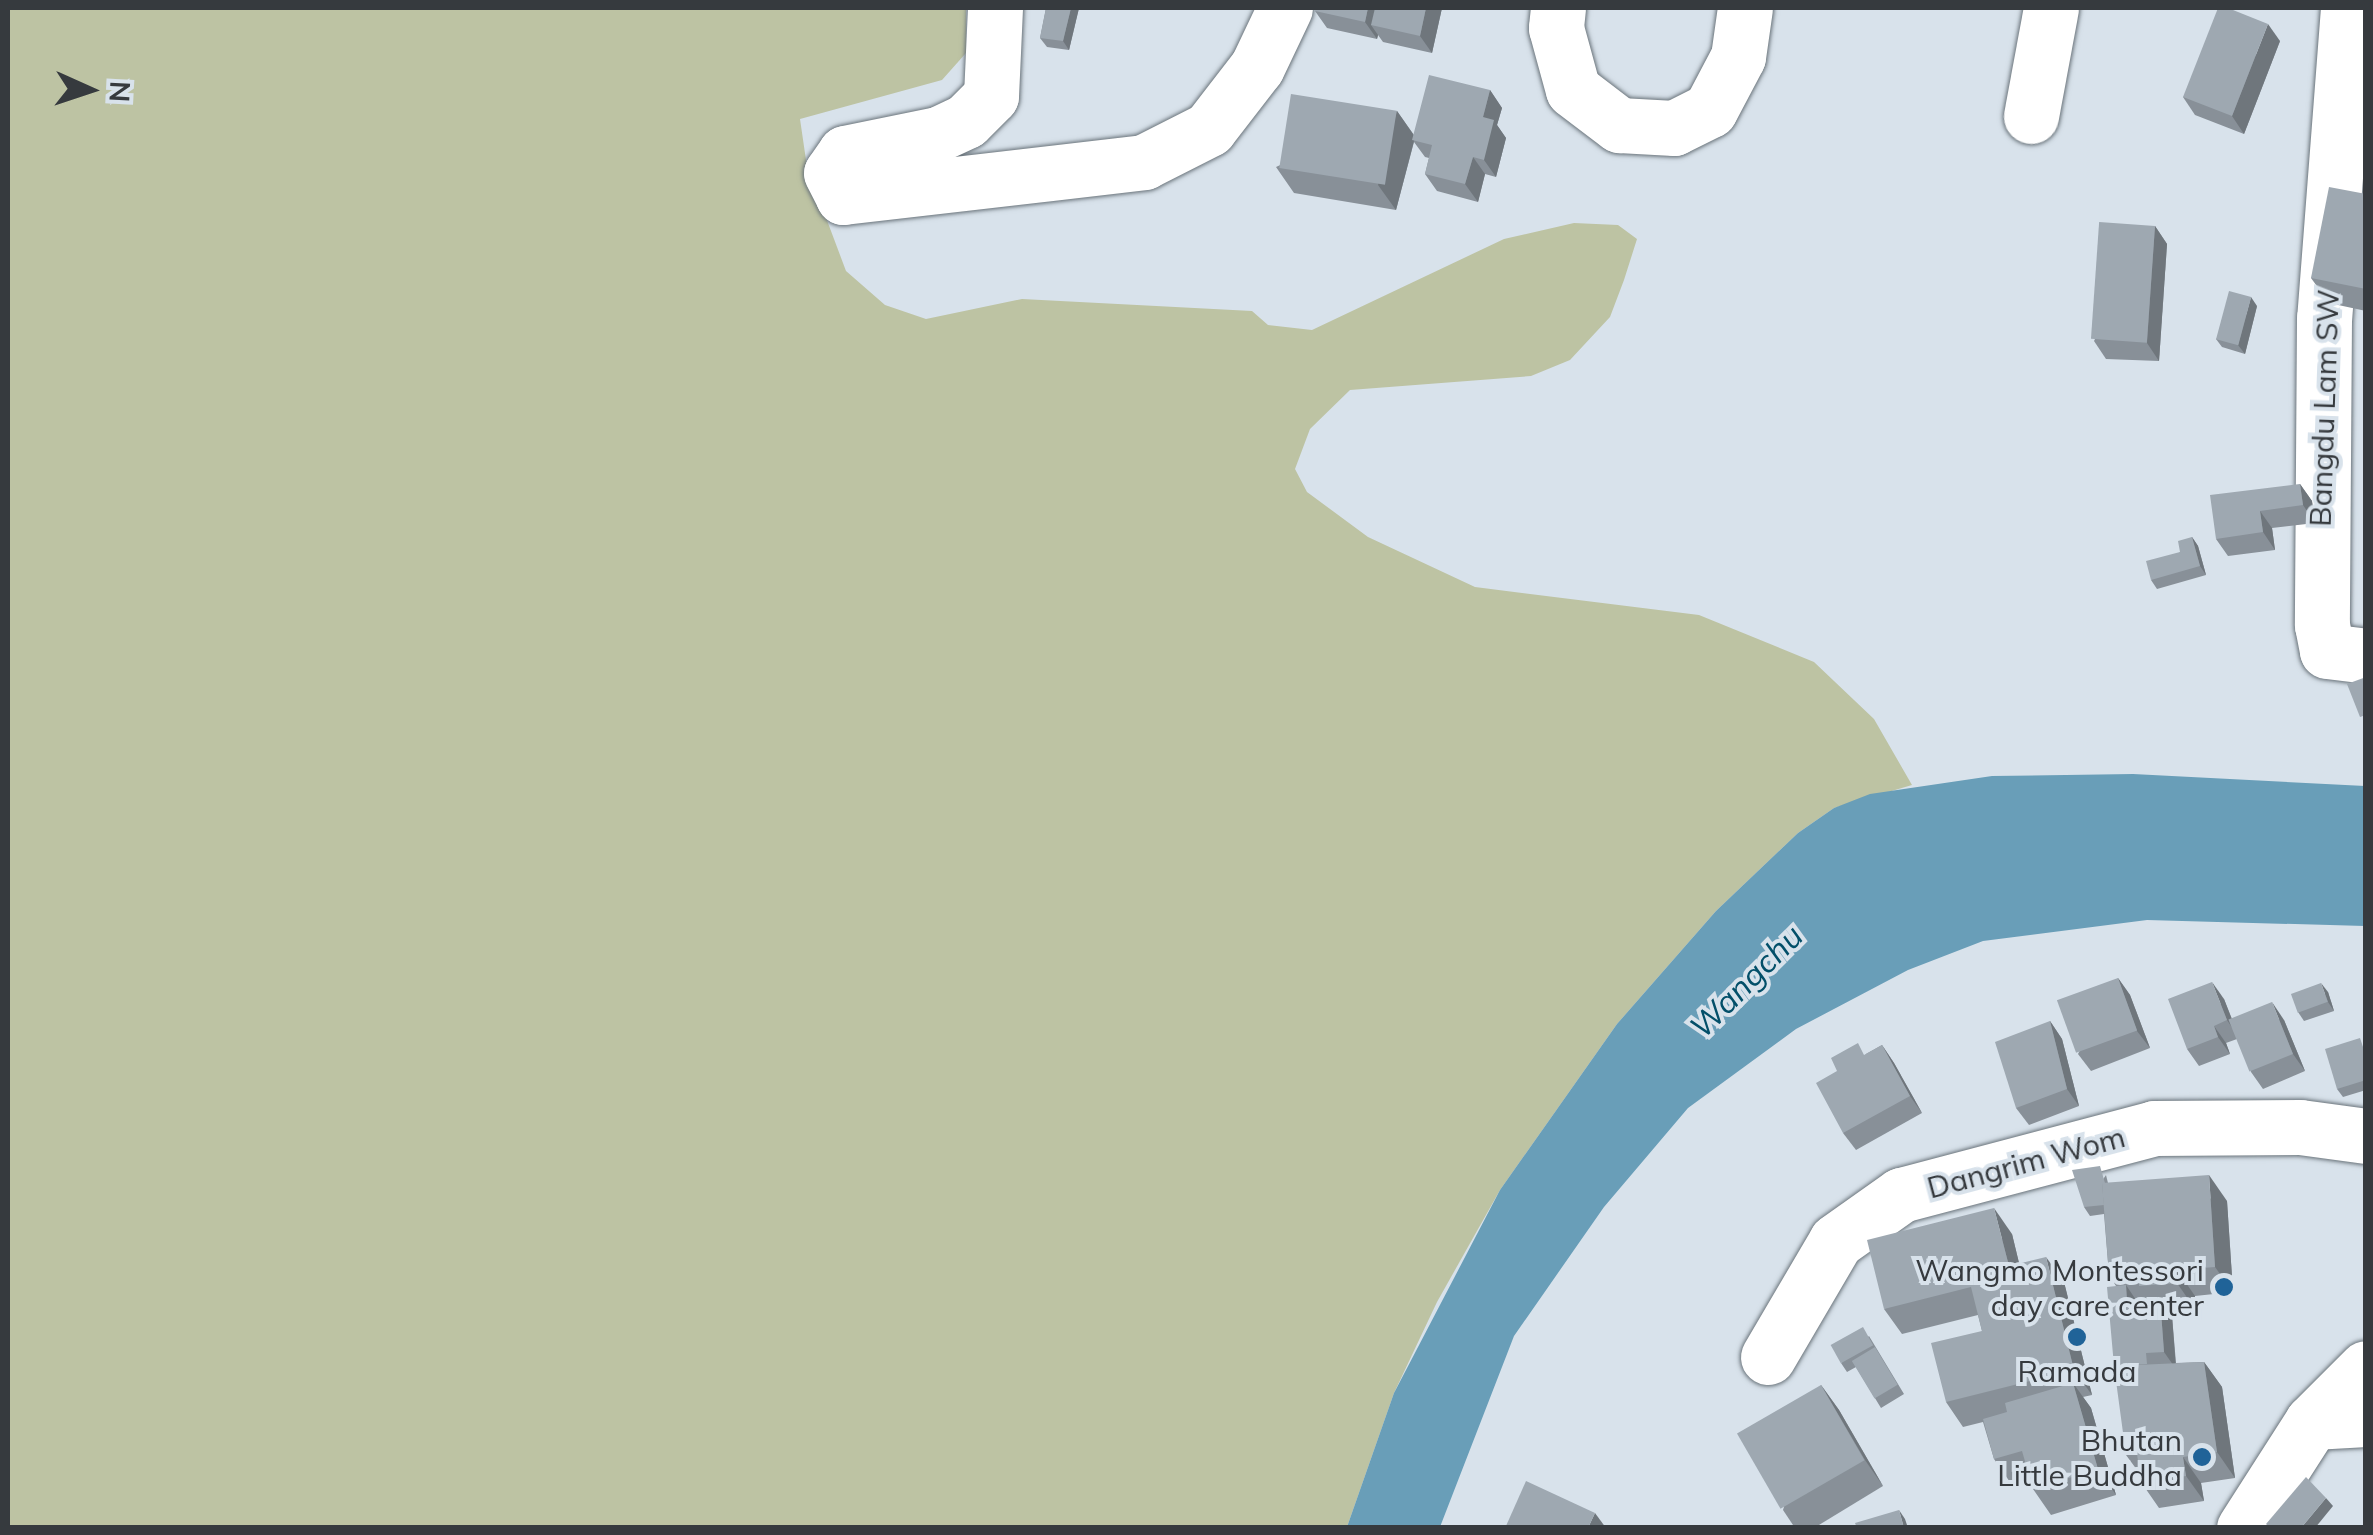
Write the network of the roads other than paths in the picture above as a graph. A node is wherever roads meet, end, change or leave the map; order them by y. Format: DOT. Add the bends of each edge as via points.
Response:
graph roads {
  1 [pos="995,8"];
  2 [pos="1285,8"];
  3 [pos="1558,8"];
  4 [pos="1745,8"];
  5 [pos="2050,8"];
  6 [pos="2348,8"];
  7 [pos="2352,62"];
  8 [pos="2031,116"];
  9 [pos="2366,656"];
  10 [pos="2366,1136"];
  11 [pos="1768,1358"];
  12 [pos="2366,1368"];
  13 [pos="2366,1419"];
  14 [pos="2312,1422"];
  15 [pos="2244,1528"];
  1 -- 2 [label="main road" via="991,96 966,121 938,134 846,153 831,173 843,197 1144,162 1208,129 1257,67"];
  3 -- 4 [label="main road" via="1556,28 1573,90 1619,125 1674,128 1710,110 1738,57"];
  5 -- 8 [label="main road"];
  6 -- 7 [label="main road"];
  7 -- 9 [label="main road, Bangdu Lam SW" via="2338,126 2324,318 2322,625 2328,652"];
  10 -- 11 [label="main road, Dangrim Wom" via="2300,1126 2154,1128 1901,1195 1836,1241"];
  12 -- 14 [label="main road"];
  13 -- 14 [label="main road"];
  14 -- 15 [label="main road"];
}
